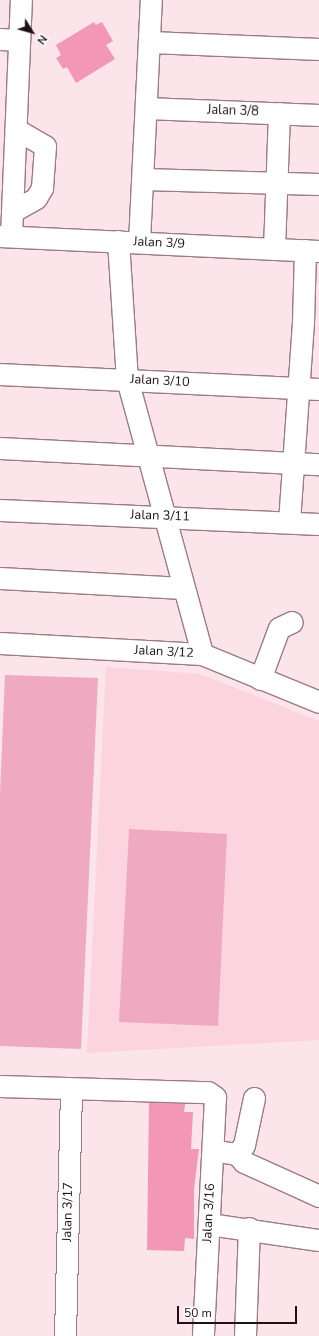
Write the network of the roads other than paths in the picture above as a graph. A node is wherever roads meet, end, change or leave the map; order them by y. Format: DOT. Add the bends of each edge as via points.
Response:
graph roads {
  1 [pos="20,0"];
  2 [pos="151,0"];
  3 [pos="10,40"];
  4 [pos="150,42"];
  5 [pos="319,49"];
  6 [pos="9,104"];
  7 [pos="146,108"];
  8 [pos="278,113"];
  9 [pos="319,115"];
  10 [pos="16,129"];
  11 [pos="7,173"];
  12 [pos="143,179"];
  13 [pos="276,183"];
  14 [pos="319,184"];
  15 [pos="12,211"];
  16 [pos="6,236"];
  17 [pos="118,241"];
  18 [pos="139,242"];
  19 [pos="274,249"];
  20 [pos="312,250"];
  21 [pos="0,374"];
  22 [pos="126,379"];
  23 [pos="298,388"];
  24 [pos="319,389"];
  25 [pos="0,448"];
  26 [pos="147,457"];
  27 [pos="292,463"];
  28 [pos="319,464"];
  29 [pos="0,510"];
  30 [pos="165,516"];
  31 [pos="289,522"];
  32 [pos="319,524"];
  33 [pos="0,578"];
  34 [pos="183,588"];
  35 [pos="292,622"];
  36 [pos="0,643"];
  37 [pos="202,654"];
  38 [pos="260,678"];
  39 [pos="319,702"];
  40 [pos="0,1086"];
  41 [pos="71,1089"];
  42 [pos="254,1098"];
  43 [pos="213,1151"];
  44 [pos="237,1154"];
  45 [pos="319,1196"];
  46 [pos="209,1224"];
  47 [pos="249,1228"];
  48 [pos="319,1240"];
  49 [pos="65,1336"];
  50 [pos="203,1336"];
  51 [pos="245,1336"];
  1 -- 3 [label="street"];
  2 -- 4 [label="street"];
  3 -- 6 [label="street"];
  4 -- 5 [label="street"];
  4 -- 7 [label="street"];
  6 -- 10 [label="street"];
  7 -- 8 [label="street, Jalan 3/8"];
  7 -- 12 [label="street"];
  8 -- 9 [label="street, Jalan 3/8"];
  8 -- 13 [label="street"];
  10 -- 11 [label="street"];
  10 -- 15 [label="street" via="45,146 42,188 36,198"];
  11 -- 15 [label="street"];
  12 -- 13 [label="street"];
  12 -- 18 [label="street"];
  13 -- 14 [label="street"];
  13 -- 19 [label="street"];
  15 -- 16 [label="street"];
  16 -- 17 [label="street, Jalan 3/9"];
  17 -- 18 [label="street, Jalan 3/9"];
  17 -- 22 [label="street"];
  18 -- 19 [label="street, Jalan 3/9"];
  19 -- 20 [label="street, Jalan 3/9"];
  20 -- 23 [label="street"];
  21 -- 22 [label="street, Jalan 3/10"];
  22 -- 23 [label="street, Jalan 3/10"];
  22 -- 26 [label="street"];
  23 -- 24 [label="street, Jalan 3/10"];
  23 -- 27 [label="street"];
  25 -- 26 [label="street"];
  26 -- 27 [label="street"];
  26 -- 30 [label="street"];
  27 -- 28 [label="street"];
  27 -- 31 [label="street"];
  29 -- 30 [label="street, Jalan 3/11"];
  30 -- 31 [label="street, Jalan 3/11"];
  30 -- 34 [label="street"];
  31 -- 32 [label="street, Jalan 3/11"];
  33 -- 34 [label="street"];
  34 -- 37 [label="street"];
  35 -- 38 [label="street" via="279,628"];
  36 -- 37 [label="street, Jalan 3/12"];
  37 -- 38 [label="street, Jalan 3/12"];
  38 -- 39 [label="street, Jalan 3/12"];
  40 -- 41 [label="street"];
  41 -- 43 [label="street, Jalan 3/16" via="208,1092 214,1097 216,1109"];
  41 -- 49 [label="street, Jalan 3/17"];
  42 -- 44 [label="street" via="244,1145"];
  43 -- 44 [label="street"];
  43 -- 46 [label="street, Jalan 3/16"];
  44 -- 45 [label="street" via="244,1162"];
  46 -- 47 [label="street"];
  46 -- 50 [label="street, Jalan 3/16"];
  47 -- 48 [label="street"];
  47 -- 51 [label="street"];
}
